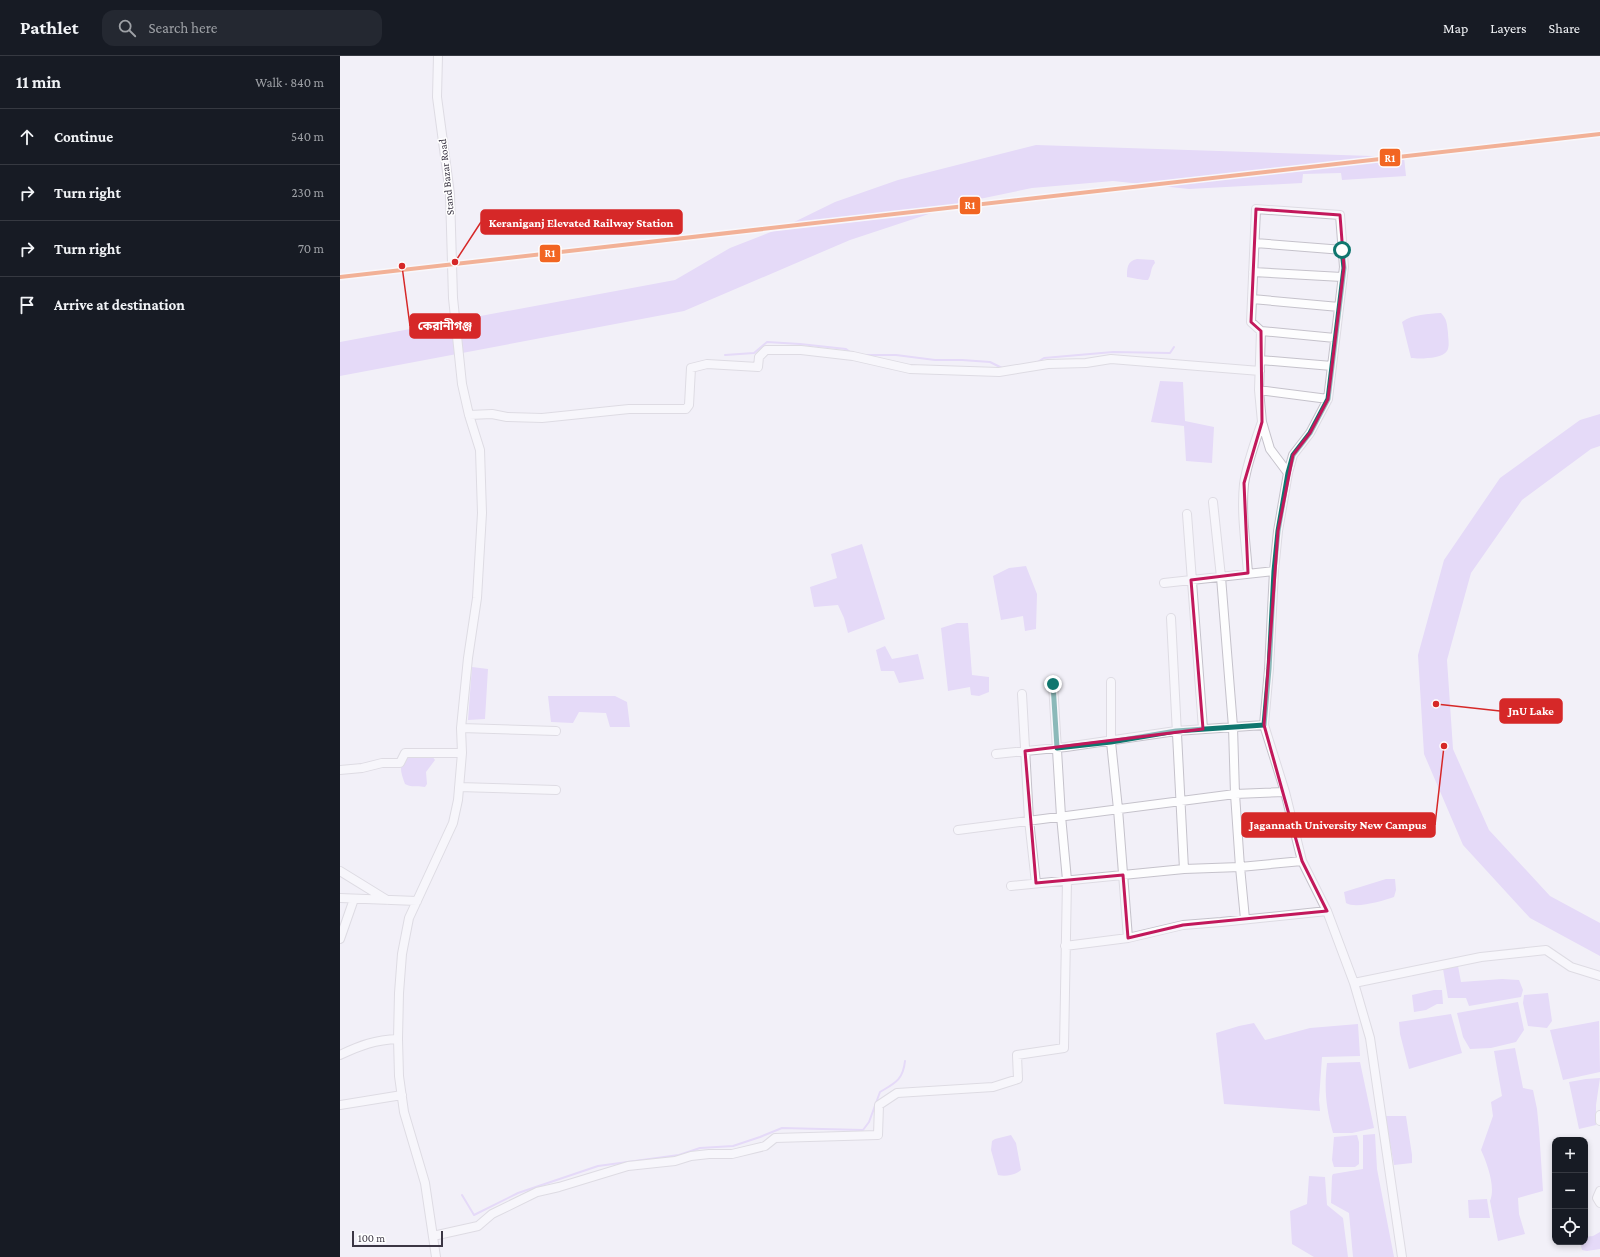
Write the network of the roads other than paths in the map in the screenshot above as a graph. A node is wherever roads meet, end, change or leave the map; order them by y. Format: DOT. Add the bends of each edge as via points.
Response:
graph roads {
  1 [pos="438,56"];
  2 [pos="1255,242"];
  3 [pos="1342,250"];
  4 [pos="1253,272"];
  5 [pos="1342,277"];
  6 [pos="1252,299"];
  7 [pos="1339,308"];
  8 [pos="1261,331"];
  9 [pos="1336,338"];
  10 [pos="1260,360"];
  11 [pos="1332,366"];
  12 [pos="1260,371"];
  13 [pos="1259,390"];
  14 [pos="1328,399"];
  15 [pos="469,415"];
  16 [pos="1262,422"];
  17 [pos="1288,473"];
  18 [pos="1213,502"];
  19 [pos="1187,514"];
  20 [pos="1274,571"];
  21 [pos="1248,573"];
  22 [pos="1221,577"];
  23 [pos="1191,580"];
  24 [pos="1164,583"];
  25 [pos="1171,618"];
  26 [pos="1111,682"];
  27 [pos="1053,684"];
  28 [pos="1022,694"];
  29 [pos="1264,725"];
  30 [pos="1233,727"];
  31 [pos="461,728"];
  32 [pos="1203,729"];
  33 [pos="556,731"];
  34 [pos="1176,731"];
  35 [pos="1111,742"];
  36 [pos="1057,748"];
  37 [pos="1025,751"];
  38 [pos="462,753"];
  39 [pos="996,754"];
  40 [pos="341,769"];
  41 [pos="459,787"];
  42 [pos="556,790"];
  43 [pos="1285,792"];
  44 [pos="1235,794"];
  45 [pos="1182,801"];
  46 [pos="1118,809"];
  47 [pos="1061,816"];
  48 [pos="1029,820"];
  49 [pos="958,830"];
  50 [pos="1302,861"];
  51 [pos="1240,867"];
  52 [pos="1184,869"];
  53 [pos="340,871"];
  54 [pos="1123,875"];
  55 [pos="1067,880"];
  56 [pos="1036,884"];
  57 [pos="1011,886"];
  58 [pos="340,898"];
  59 [pos="354,899"];
  60 [pos="387,900"];
  61 [pos="417,901"];
  62 [pos="1327,911"];
  63 [pos="1245,920"];
  64 [pos="1128,938"];
  65 [pos="340,939"];
  66 [pos="1065,946"];
  67 [pos="1600,976"];
  68 [pos="1354,983"];
  69 [pos="398,1039"];
  70 [pos="340,1055"];
  71 [pos="402,1095"];
  72 [pos="340,1105"];
  73 [pos="1600,1115"];
  74 [pos="1600,1121"];
  75 [pos="1600,1191"];
  76 [pos="1600,1203"];
  77 [pos="433,1236"];
  78 [pos="436,1257"];
  79 [pos="1402,1257"];
  1 -- 15 [label="street, Stand Bazar Road" via="437,97 450,194 453,298 462,384"];
  2 -- 3 [label="street"];
  2 -- 3 [label="street" via="1256,209 1340,215"];
  2 -- 4 [label="street"];
  3 -- 5 [label="street"];
  4 -- 5 [label="street"];
  4 -- 6 [label="street"];
  5 -- 7 [label="street"];
  6 -- 7 [label="street"];
  6 -- 8 [label="street" via="1251,322"];
  7 -- 9 [label="street"];
  8 -- 9 [label="street"];
  8 -- 10 [label="street"];
  9 -- 11 [label="street"];
  10 -- 11 [label="street"];
  10 -- 12 [label="street"];
  11 -- 14 [label="street"];
  12 -- 13 [label="street"];
  12 -- 15 [label="street" via="1112,359 1048,364 999,372 910,369 853,356 801,350 766,350 759,357 758,368 707,364 690,368 689,405 686,409 629,408 542,418"];
  13 -- 14 [label="street"];
  13 -- 16 [label="street"];
  14 -- 17 [label="street" via="1310,433 1293,455"];
  15 -- 31 [label="street, Stand Bazar Road" via="480,450 482,512 477,598"];
  16 -- 17 [label="street" via="1270,449"];
  16 -- 21 [label="street" via="1244,483"];
  17 -- 20 [label="street"];
  18 -- 22 [label="street"];
  19 -- 23 [label="street"];
  20 -- 21 [label="street"];
  20 -- 29 [label="street"];
  21 -- 22 [label="street"];
  22 -- 23 [label="street"];
  22 -- 30 [label="street"];
  23 -- 24 [label="street"];
  23 -- 32 [label="street"];
  25 -- 34 [label="street"];
  26 -- 35 [label="street"];
  27 -- 36 [label="street"];
  28 -- 37 [label="street"];
  29 -- 30 [label="street"];
  29 -- 43 [label="street"];
  30 -- 32 [label="street"];
  30 -- 44 [label="street"];
  31 -- 33 [label="street"];
  31 -- 38 [label="street, Stand Bazar Road"];
  32 -- 34 [label="street"];
  34 -- 35 [label="street"];
  34 -- 45 [label="street"];
  35 -- 36 [label="street"];
  35 -- 46 [label="street"];
  36 -- 37 [label="street"];
  36 -- 47 [label="street"];
  37 -- 39 [label="street"];
  37 -- 48 [label="street"];
  38 -- 40 [label="street" via="405,753 400,763"];
  38 -- 41 [label="street, Stand Bazar Road"];
  41 -- 42 [label="street"];
  41 -- 61 [label="street, Stand Bazar Road" via="453,823"];
  43 -- 44 [label="street"];
  43 -- 50 [label="street"];
  44 -- 45 [label="street"];
  44 -- 51 [label="street"];
  45 -- 46 [label="street"];
  45 -- 52 [label="street"];
  46 -- 47 [label="street"];
  46 -- 54 [label="street"];
  47 -- 48 [label="street"];
  47 -- 55 [label="street"];
  48 -- 49 [label="street"];
  48 -- 56 [label="street"];
  50 -- 51 [label="street"];
  50 -- 62 [label="street"];
  51 -- 52 [label="street"];
  51 -- 63 [label="street"];
  52 -- 54 [label="street"];
  53 -- 60 [label="street"];
  54 -- 55 [label="street"];
  54 -- 64 [label="street"];
  55 -- 56 [label="street"];
  55 -- 66 [label="street"];
  56 -- 57 [label="street"];
  58 -- 59 [label="street"];
  59 -- 60 [label="street"];
  59 -- 65 [label="street"];
  60 -- 61 [label="street"];
  61 -- 69 [label="street, Stand Bazar Road" via="410,918 402,954"];
  62 -- 63 [label="street"];
  62 -- 68 [label="street"];
  63 -- 64 [label="street" via="1183,925"];
  64 -- 66 [label="street"];
  66 -- 77 [label="street" via="1064,1048 1016,1055 1018,1080 993,1087 898,1093 879,1105 878,1134 774,1138 765,1146 732,1154 709,1154 628,1166 537,1192 492,1214 478,1226"];
  67 -- 68 [label="street" via="1571,967 1546,950 1481,957"];
  68 -- 79 [label="street" via="1370,1038"];
  69 -- 70 [label="street" via="364,1044"];
  69 -- 71 [label="street, Stand Bazar Road"];
  71 -- 72 [label="street"];
  71 -- 77 [label="street, Stand Bazar Road" via="404,1112 425,1183"];
  73 -- 74 [label="street"];
  75 -- 76 [label="street" via="1597,1198"];
  77 -- 78 [label="street, Stand Bazar Road"];
}
